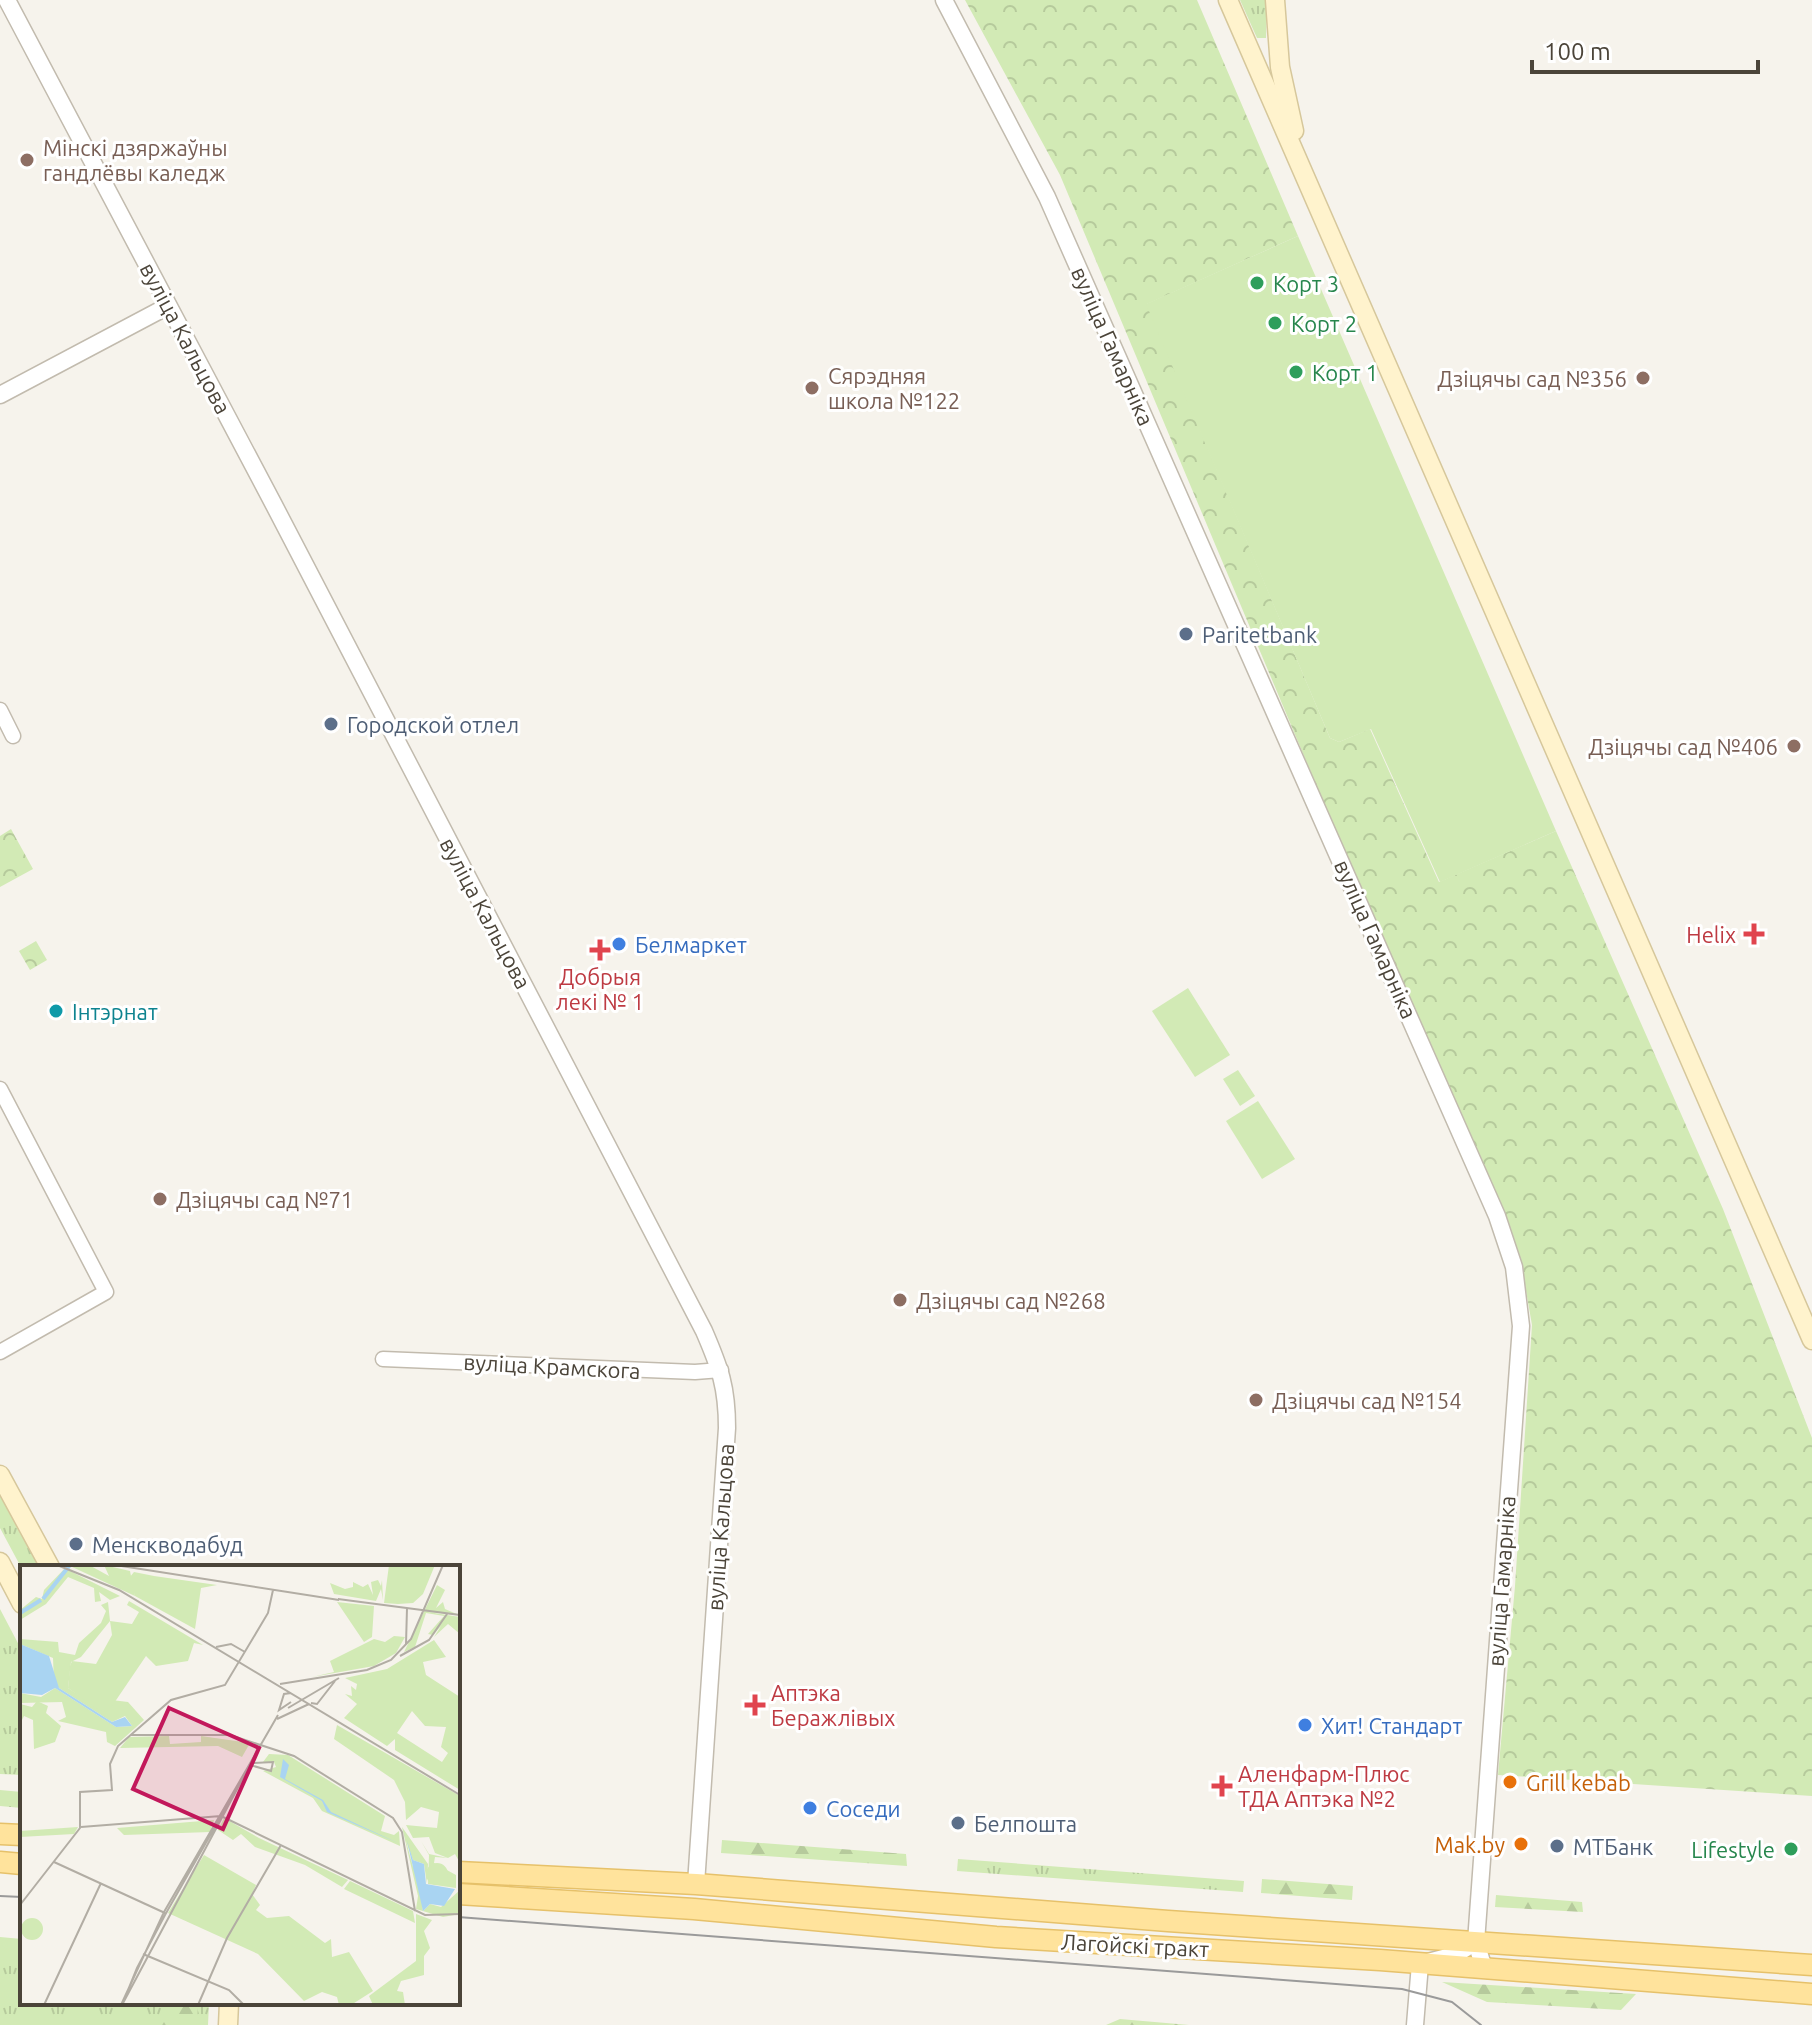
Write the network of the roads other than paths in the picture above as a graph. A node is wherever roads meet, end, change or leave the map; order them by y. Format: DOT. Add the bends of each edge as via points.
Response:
graph roads {
  1 [pos="7,0"];
  2 [pos="944,0"];
  3 [pos="1228,0"];
  4 [pos="1275,0"];
  5 [pos="1305,177"];
  6 [pos="168,306"];
  7 [pos="0,395"];
  8 [pos="0,710"];
  9 [pos="13,736"];
  10 [pos="0,1089"];
  11 [pos="1812,1340"];
  12 [pos="0,1352"];
  13 [pos="383,1359"];
  14 [pos="721,1370"];
  15 [pos="0,1475"];
  16 [pos="0,1562"];
  17 [pos="49,1565"];
  18 [pos="20,1600"];
  19 [pos="0,1834"];
  20 [pos="20,1835"];
  21 [pos="0,1862"];
  22 [pos="20,1864"];
  23 [pos="460,1872"];
  24 [pos="696,1884"];
  25 [pos="460,1894"];
  26 [pos="996,1908"];
  27 [pos="694,1909"];
  28 [pos="996,1937"];
  29 [pos="1476,1942"];
  30 [pos="1420,1964"];
  31 [pos="1812,1965"];
  32 [pos="1489,1970"];
  33 [pos="1812,1994"];
  34 [pos="229,2005"];
  35 [pos="228,2025"];
  36 [pos="1415,2025"];
  1 -- 6 [label="street, вуліца Кальцова"];
  2 -- 29 [label="street, вуліца Гамарніка" via="1047,197 1441,1087 1514,1267 1521,1326"];
  3 -- 5 [label="main road"];
  4 -- 5 [label="main road" via="1280,67"];
  5 -- 11 [label="main road"];
  6 -- 7 [label="street"];
  6 -- 14 [label="street, вуліца Кальцова"];
  8 -- 9 [label="street"];
  10 -- 12 [label="street" via="106,1292"];
  13 -- 14 [label="street, вуліца Крамскога"];
  14 -- 24 [label="street, вуліца Кальцова" via="727,1428"];
  15 -- 17 [label="main road"];
  16 -- 18 [label="main road"];
  19 -- 20 [label="main road"];
  21 -- 22 [label="main road"];
  23 -- 24 [label="main road, Лагойскі тракт"];
  24 -- 26 [label="main road, Лагойскі тракт"];
  24 -- 27 [label="main road"];
  25 -- 27 [label="main road, Лагойскі тракт"];
  26 -- 28 [label="main road" via="984,1924"];
  26 -- 29 [label="main road, Лагойскі тракт"];
  27 -- 28 [label="main road, Лагойскі тракт"];
  28 -- 30 [label="main road, Лагойскі тракт"];
  29 -- 30 [label="street" via="1455,1955"];
  29 -- 31 [label="main road, Лагойскі тракт"];
  29 -- 32 [label="street"];
  30 -- 32 [label="main road, Лагойскі тракт"];
  30 -- 36 [label="street"];
  32 -- 33 [label="main road, Лагойскі тракт"];
  34 -- 35 [label="main road"];
}
